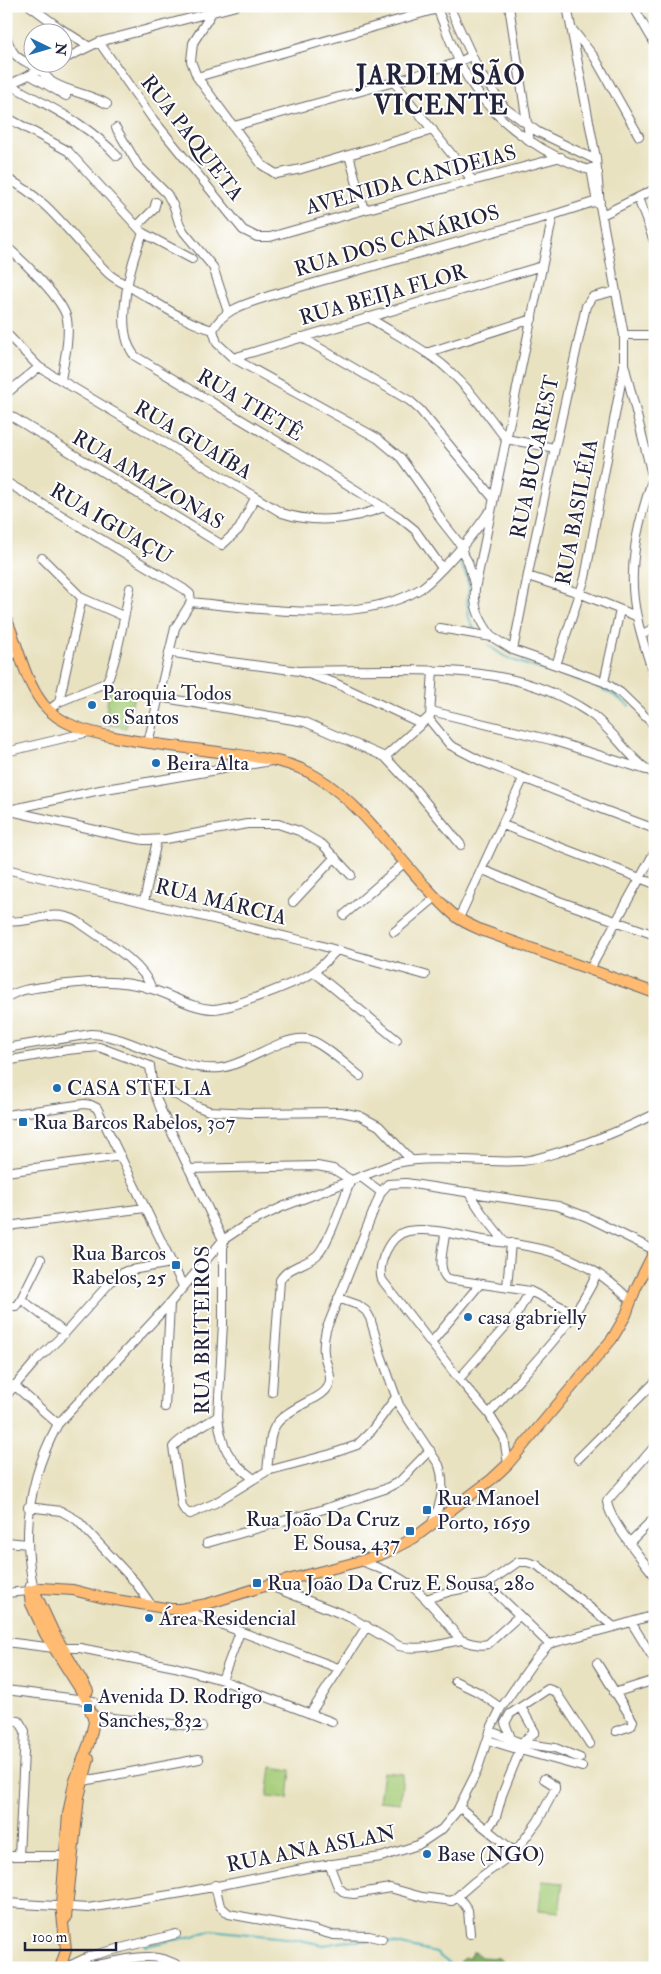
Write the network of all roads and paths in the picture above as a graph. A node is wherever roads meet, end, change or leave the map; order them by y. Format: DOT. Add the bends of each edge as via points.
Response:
graph roads {
  1 [pos="30,6"];
  2 [pos="236,6"];
  3 [pos="449,6"];
  4 [pos="509,6"];
  5 [pos="567,6"];
  6 [pos="633,6"];
  7 [pos="436,8"];
  8 [pos="213,11"];
  9 [pos="571,28"];
  10 [pos="6,36"];
  11 [pos="99,42"];
  12 [pos="655,44"];
  13 [pos="88,46"];
  14 [pos="72,55"];
  15 [pos="471,56"];
  16 [pos="595,58"];
  17 [pos="22,60"];
  18 [pos="577,60"];
  19 [pos="459,62"];
  20 [pos="38,72"];
  21 [pos="42,72"];
  22 [pos="30,75"];
  23 [pos="197,77"];
  24 [pos="394,82"];
  25 [pos="8,84"];
  26 [pos="66,96"];
  27 [pos="107,104"];
  28 [pos="6,117"];
  29 [pos="234,126"];
  30 [pos="528,126"];
  31 [pos="116,128"];
  32 [pos="433,130"];
  33 [pos="639,136"];
  34 [pos="530,142"];
  35 [pos="349,155"];
  36 [pos="117,156"];
  37 [pos="593,157"];
  38 [pos="561,158"];
  39 [pos="594,172"];
  40 [pos="6,178"];
  41 [pos="473,181"];
  42 [pos="655,189"];
  43 [pos="638,198"];
  44 [pos="156,202"];
  45 [pos="599,206"];
  46 [pos="364,210"];
  47 [pos="553,215"];
  48 [pos="137,226"];
  49 [pos="143,232"];
  50 [pos="270,237"];
  51 [pos="655,244"];
  52 [pos="6,246"];
  53 [pos="192,259"];
  54 [pos="542,266"];
  55 [pos="127,285"];
  56 [pos="615,291"];
  57 [pos="228,312"];
  58 [pos="368,317"];
  59 [pos="532,319"];
  60 [pos="213,330"];
  61 [pos="6,333"];
  62 [pos="624,335"];
  63 [pos="655,335"];
  64 [pos="301,337"];
  65 [pos="426,353"];
  66 [pos="234,358"];
  67 [pos="624,364"];
  68 [pos="38,367"];
  69 [pos="61,380"];
  70 [pos="6,394"];
  71 [pos="6,413"];
  72 [pos="506,439"];
  73 [pos="555,448"];
  74 [pos="654,477"];
  75 [pos="6,482"];
  76 [pos="255,498"];
  77 [pos="493,498"];
  78 [pos="384,507"];
  79 [pos="491,509"];
  80 [pos="461,550"];
  81 [pos="42,558"];
  82 [pos="442,568"];
  83 [pos="528,576"];
  84 [pos="130,588"];
  85 [pos="475,589"];
  86 [pos="579,593"];
  87 [pos="82,598"];
  88 [pos="191,602"];
  89 [pos="620,610"];
  90 [pos="123,616"];
  91 [pos="636,616"];
  92 [pos="6,618"];
  93 [pos="655,627"];
  94 [pos="440,628"];
  95 [pos="9,631"];
  96 [pos="642,635"];
  97 [pos="492,638"];
  98 [pos="16,644"];
  99 [pos="513,650"];
  100 [pos="169,652"];
  101 [pos="556,665"];
  102 [pos="6,667"];
  103 [pos="336,670"];
  104 [pos="432,670"];
  105 [pos="299,671"];
  106 [pos="655,680"];
  107 [pos="604,682"];
  108 [pos="335,683"];
  109 [pos="159,697"];
  110 [pos="59,702"];
  111 [pos="49,710"];
  112 [pos="430,714"];
  113 [pos="420,724"];
  114 [pos="655,726"];
  115 [pos="90,732"];
  116 [pos="148,743"];
  117 [pos="6,752"];
  118 [pos="385,757"];
  119 [pos="275,761"];
  120 [pos="652,773"];
  121 [pos="524,779"];
  122 [pos="7,810"];
  123 [pos="503,825"];
  124 [pos="655,828"];
  125 [pos="157,840"];
  126 [pos="461,845"];
  127 [pos="655,851"];
  128 [pos="335,857"];
  129 [pos="404,863"];
  130 [pos="6,869"];
  131 [pos="483,870"];
  132 [pos="351,874"];
  133 [pos="639,878"];
  134 [pos="655,884"];
  135 [pos="436,897"];
  136 [pos="144,902"];
  137 [pos="293,902"];
  138 [pos="344,915"];
  139 [pos="459,918"];
  140 [pos="6,921"];
  141 [pos="615,922"];
  142 [pos="394,932"];
  143 [pos="655,935"];
  144 [pos="337,950"];
  145 [pos="590,969"];
  146 [pos="314,972"];
  147 [pos="425,976"];
  148 [pos="152,989"];
  149 [pos="655,994"];
  150 [pos="6,998"];
  151 [pos="397,1040"];
  152 [pos="6,1048"];
  153 [pos="6,1061"];
  154 [pos="360,1076"];
  155 [pos="151,1081"];
  156 [pos="655,1114"];
  157 [pos="6,1115"];
  158 [pos="121,1156"];
  159 [pos="411,1160"];
  160 [pos="189,1168"];
  161 [pos="6,1172"];
  162 [pos="361,1177"];
  163 [pos="351,1180"];
  164 [pos="381,1192"];
  165 [pos="468,1192"];
  166 [pos="146,1208"];
  167 [pos="6,1228"];
  168 [pos="445,1234"];
  169 [pos="223,1240"];
  170 [pos="508,1242"];
  171 [pos="654,1250"];
  172 [pos="41,1259"];
  173 [pos="171,1263"];
  174 [pos="597,1273"];
  175 [pos="480,1284"];
  176 [pos="183,1286"];
  177 [pos="507,1287"];
  178 [pos="530,1291"];
  179 [pos="338,1298"];
  180 [pos="21,1299"];
  181 [pos="631,1301"];
  182 [pos="170,1303"];
  183 [pos="6,1306"];
  184 [pos="574,1313"];
  185 [pos="65,1333"];
  186 [pos="431,1344"];
  187 [pos="458,1378"];
  188 [pos="655,1382"];
  189 [pos="14,1386"];
  190 [pos="272,1392"];
  191 [pos="6,1396"];
  192 [pos="396,1397"];
  193 [pos="166,1407"];
  194 [pos="489,1414"];
  195 [pos="218,1416"];
  196 [pos="58,1424"];
  197 [pos="654,1446"];
  198 [pos="430,1450"];
  199 [pos="578,1459"];
  200 [pos="508,1464"];
  201 [pos="267,1472"];
  202 [pos="254,1479"];
  203 [pos="28,1508"];
  204 [pos="655,1517"];
  205 [pos="432,1523"];
  206 [pos="6,1542"];
  207 [pos="630,1542"];
  208 [pos="207,1543"];
  209 [pos="28,1544"];
  210 [pos="361,1561"];
  211 [pos="655,1576"];
  212 [pos="487,1584"];
  213 [pos="268,1585"];
  214 [pos="32,1590"];
  215 [pos="6,1593"];
  216 [pos="426,1599"];
  217 [pos="152,1606"];
  218 [pos="180,1609"];
  219 [pos="655,1615"];
  220 [pos="519,1616"];
  221 [pos="631,1622"];
  222 [pos="367,1626"];
  223 [pos="614,1627"];
  224 [pos="240,1632"];
  225 [pos="461,1640"];
  226 [pos="6,1642"];
  227 [pos="549,1644"];
  228 [pos="58,1648"];
  229 [pos="655,1661"];
  230 [pos="597,1663"];
  231 [pos="338,1668"];
  232 [pos="222,1680"];
  233 [pos="655,1680"];
  234 [pos="455,1681"];
  235 [pos="6,1690"];
  236 [pos="614,1693"];
  237 [pos="90,1700"];
  238 [pos="520,1706"];
  239 [pos="501,1708"];
  240 [pos="310,1714"];
  241 [pos="96,1716"];
  242 [pos="6,1720"];
  243 [pos="332,1722"];
  244 [pos="202,1727"];
  245 [pos="491,1729"];
  246 [pos="616,1731"];
  247 [pos="511,1738"];
  248 [pos="488,1740"];
  249 [pos="590,1744"];
  250 [pos="521,1746"];
  251 [pos="580,1758"];
  252 [pos="199,1759"];
  253 [pos="582,1767"];
  254 [pos="544,1779"];
  255 [pos="78,1782"];
  256 [pos="459,1807"];
  257 [pos="488,1828"];
  258 [pos="514,1852"];
  259 [pos="6,1856"];
  260 [pos="19,1856"];
  261 [pos="68,1856"];
  262 [pos="329,1864"];
  263 [pos="215,1885"];
  264 [pos="459,1897"];
  265 [pos="6,1903"];
  266 [pos="64,1906"];
  267 [pos="176,1934"];
  268 [pos="470,1934"];
  269 [pos="382,1939"];
  270 [pos="65,1966"];
  271 [pos="182,1968"];
  1 -- 13 [label="street"];
  2 -- 8 [label="street"];
  3 -- 15 [label="street"];
  4 -- 30 [label="street"];
  5 -- 9 [label="street"];
  6 -- 12 [label="street"];
  7 -- 19 [label="street"];
  7 -- 23 [label="street"];
  8 -- 11 [label="street"];
  8 -- 23 [label="street" via="193,43 191,62"];
  9 -- 16 [label="street"];
  9 -- 18 [label="street"];
  10 -- 17 [label="street" via="11,51"];
  11 -- 13 [label="street"];
  11 -- 50 [label="street, RUA PAQUETA" via="152,118 244,230 257,237"];
  13 -- 14 [label="street"];
  15 -- 19 [label="street"];
  15 -- 30 [label="street" via="496,98"];
  16 -- 18 [label="street"];
  16 -- 33 [label="street"];
  18 -- 37 [label="street"];
  19 -- 24 [label="street"];
  19 -- 34 [label="street" via="486,102"];
  20 -- 22 [label="street"];
  21 -- 27 [label="street" via="52,82"];
  22 -- 25 [label="street"];
  22 -- 26 [label="street"];
  23 -- 29 [label="street"];
  24 -- 29 [label="street"];
  24 -- 32 [label="street"];
  25 -- 36 [label="street" via="87,128"];
  28 -- 48 [label="street" via="68,150"];
  29 -- 35 [label="street" via="262,165 276,174"];
  30 -- 34 [label="street"];
  30 -- 37 [label="street"];
  31 -- 57 [label="street" via="138,165 172,201 184,232 213,267"];
  32 -- 35 [label="street"];
  32 -- 41 [label="street"];
  34 -- 38 [label="street"];
  35 -- 46 [label="street"];
  37 -- 39 [label="street"];
  38 -- 39 [label="street"];
  38 -- 41 [label="street, AVENIDA CANDEIAS"];
  39 -- 45 [label="street"];
  40 -- 55 [label="street" via="44,203 104,269"];
  41 -- 46 [label="street, AVENIDA CANDEIAS"];
  42 -- 43 [label="street, RUA DOS CANÁRIOS"];
  43 -- 45 [label="street, RUA DOS CANÁRIOS"];
  43 -- 51 [label="street"];
  44 -- 48 [label="street" via="154,209"];
  45 -- 47 [label="street, RUA DOS CANÁRIOS"];
  45 -- 56 [label="street"];
  46 -- 50 [label="street, AVENIDA CANDEIAS"];
  47 -- 54 [label="street"];
  47 -- 57 [label="street, RUA DOS CANÁRIOS" via="302,286"];
  48 -- 49 [label="street"];
  49 -- 53 [label="street"];
  49 -- 55 [label="street, RUA TIETÊ"];
  52 -- 69 [label="street" via="36,275 66,315 68,327"];
  54 -- 58 [label="street, RUA BEIJA FLOR"];
  54 -- 59 [label="street"];
  55 -- 60 [label="street" via="182,318"];
  55 -- 78 [label="street, RUA TIETÊ" via="125,335 135,356"];
  56 -- 62 [label="street"];
  56 -- 73 [label="street, RUA BUCAREST" via="596,295 588,301"];
  57 -- 60 [label="street, RUA DOS CANÁRIOS"];
  58 -- 64 [label="street, RUA BEIJA FLOR"];
  58 -- 65 [label="street"];
  59 -- 65 [label="street"];
  59 -- 72 [label="street"];
  60 -- 66 [label="street" via="217,343"];
  61 -- 68 [label="street, RUA GUAÍBA"];
  62 -- 63 [label="street"];
  62 -- 67 [label="street"];
  64 -- 66 [label="street, RUA BEIJA FLOR"];
  64 -- 77 [label="street" via="410,401"];
  65 -- 72 [label="street" via="457,379"];
  66 -- 80 [label="street" via="389,447 413,473"];
  67 -- 74 [label="street"];
  67 -- 86 [label="street, RUA BASILÉIA"];
  68 -- 69 [label="street, RUA GUAÍBA"];
  68 -- 70 [label="street"];
  69 -- 76 [label="street, RUA GUAÍBA"];
  71 -- 76 [label="street, RUA AMAZONAS" via="222,545 239,528"];
  72 -- 73 [label="street"];
  72 -- 77 [label="street"];
  73 -- 83 [label="street, RUA BUCAREST"];
  74 -- 91 [label="street" via="633,559"];
  75 -- 88 [label="street, RUA IGUAÇU" via="184,589 190,594"];
  76 -- 78 [label="street, RUA GUAÍBA" via="282,513 307,519 353,517"];
  77 -- 79 [label="street"];
  78 -- 82 [label="street, RUA TIETÊ" via="415,530"];
  79 -- 80 [label="street"];
  79 -- 85 [label="street"];
  80 -- 82 [label="street"];
  80 -- 85 [label="street" via="468,562"];
  81 -- 87 [label="street"];
  82 -- 88 [label="street" via="418,590 396,600 364,607 306,611"];
  83 -- 86 [label="street"];
  83 -- 99 [label="street, RUA BUCAREST"];
  84 -- 90 [label="street"];
  85 -- 97 [label="street" via="475,605"];
  86 -- 89 [label="street"];
  86 -- 101 [label="street, RUA BASILÉIA"];
  87 -- 90 [label="street"];
  87 -- 110 [label="street"];
  88 -- 100 [label="street" via="175,628"];
  89 -- 91 [label="street"];
  89 -- 107 [label="street"];
  90 -- 110 [label="street" via="110,678"];
  91 -- 96 [label="street"];
  92 -- 95 [label="main road"];
  93 -- 96 [label="street"];
  94 -- 97 [label="street"];
  95 -- 98 [label="main road"];
  96 -- 106 [label="street"];
  97 -- 99 [label="street"];
  98 -- 102 [label="street"];
  98 -- 111 [label="main road" via="34,691"];
  99 -- 101 [label="street"];
  100 -- 105 [label="street"];
  100 -- 109 [label="street"];
  101 -- 107 [label="street"];
  103 -- 104 [label="street"];
  103 -- 105 [label="street"];
  103 -- 108 [label="street"];
  104 -- 112 [label="street"];
  104 -- 120 [label="street" via="494,675 550,692 597,718"];
  105 -- 108 [label="street"];
  107 -- 114 [label="street" via="621,693"];
  108 -- 113 [label="street"];
  109 -- 116 [label="street"];
  109 -- 118 [label="street" via="305,722"];
  110 -- 111 [label="street"];
  111 -- 115 [label="main road" via="63,721"];
  112 -- 113 [label="street"];
  112 -- 120 [label="street" via="551,740"];
  112 -- 121 [label="street" via="450,745"];
  113 -- 118 [label="street"];
  115 -- 116 [label="main road"];
  115 -- 117 [label="street"];
  116 -- 119 [label="main road"];
  118 -- 126 [label="street"];
  119 -- 122 [label="street" via="100,790"];
  119 -- 129 [label="main road" via="294,765 338,791"];
  121 -- 123 [label="street"];
  121 -- 124 [label="street"];
  122 -- 125 [label="street" via="122,836"];
  123 -- 131 [label="street"];
  123 -- 133 [label="street"];
  125 -- 128 [label="street" via="247,824 278,824 311,837"];
  125 -- 136 [label="street"];
  127 -- 133 [label="street"];
  128 -- 132 [label="street"];
  128 -- 137 [label="street"];
  129 -- 135 [label="main road"];
  129 -- 138 [label="street"];
  130 -- 136 [label="street, RUA MÁRCIA"];
  131 -- 139 [label="street"];
  131 -- 141 [label="street"];
  133 -- 134 [label="street"];
  133 -- 141 [label="street"];
  135 -- 139 [label="main road"];
  135 -- 142 [label="street"];
  136 -- 144 [label="street, RUA MÁRCIA"];
  139 -- 145 [label="main road" via="481,930"];
  140 -- 148 [label="street" via="68,916 132,962 146,976"];
  141 -- 143 [label="street"];
  141 -- 145 [label="street"];
  144 -- 146 [label="street"];
  144 -- 147 [label="street, RUA MÁRCIA"];
  145 -- 149 [label="main road"];
  146 -- 148 [label="street" via="267,993 215,1010"];
  146 -- 151 [label="street"];
  148 -- 150 [label="street" via="113,981 88,981 33,989"];
  152 -- 154 [label="street" via="91,1034 104,1035 182,1063 221,1068 305,1039 319,1044"];
  153 -- 155 [label="street, RUA BRITEIROS" via="99,1047 148,1064 152,1070"];
  155 -- 159 [label="street" via="209,1111 251,1114 341,1112 360,1116 379,1126"];
  155 -- 160 [label="street, RUA BRITEIROS"];
  156 -- 159 [label="street" via="609,1134 529,1160"];
  157 -- 158 [label="street" via="91,1105 97,1108"];
  158 -- 161 [label="street"];
  158 -- 166 [label="street"];
  159 -- 162 [label="street"];
  160 -- 163 [label="street" via="317,1166 333,1169"];
  160 -- 169 [label="street, RUA BRITEIROS"];
  162 -- 163 [label="street"];
  162 -- 164 [label="street"];
  163 -- 169 [label="street" via="266,1214"];
  163 -- 190 [label="street" via="319,1253 288,1271 280,1280"];
  164 -- 165 [label="street" via="388,1184 396,1182"];
  164 -- 179 [label="street"];
  165 -- 170 [label="street"];
  165 -- 171 [label="street" via="558,1206"];
  166 -- 167 [label="street"];
  166 -- 173 [label="street"];
  168 -- 170 [label="street"];
  168 -- 175 [label="street" via="442,1266 445,1277"];
  168 -- 186 [label="street" via="415,1230 399,1235 387,1250 380,1267 386,1286"];
  169 -- 176 [label="street"];
  169 -- 195 [label="street, RUA BRITEIROS"];
  170 -- 174 [label="street" via="559,1254"];
  170 -- 177 [label="street"];
  171 -- 181 [label="main road"];
  172 -- 180 [label="street"];
  173 -- 176 [label="street"];
  173 -- 185 [label="street" via="120,1273"];
  174 -- 181 [label="street"];
  174 -- 184 [label="street"];
  175 -- 177 [label="street"];
  175 -- 186 [label="street"];
  176 -- 182 [label="street"];
  177 -- 178 [label="street"];
  178 -- 184 [label="street"];
  178 -- 187 [label="street" via="518,1312"];
  179 -- 192 [label="street" via="366,1311"];
  179 -- 201 [label="street" via="324,1341 329,1384 321,1395 276,1424 271,1434"];
  180 -- 183 [label="street" via="16,1306"];
  180 -- 185 [label="street"];
  181 -- 200 [label="main road" via="612,1340"];
  182 -- 193 [label="street"];
  182 -- 196 [label="street"];
  184 -- 194 [label="street"];
  185 -- 189 [label="street"];
  186 -- 187 [label="street"];
  187 -- 194 [label="street"];
  188 -- 199 [label="street"];
  189 -- 191 [label="street"];
  189 -- 196 [label="street"];
  192 -- 198 [label="street"];
  192 -- 201 [label="street" via="357,1445"];
  194 -- 200 [label="street" via="504,1438"];
  195 -- 202 [label="street, RUA BRITEIROS" via="226,1451"];
  195 -- 202 [label="street" via="174,1445 182,1506 194,1514"];
  196 -- 203 [label="street" via="41,1463"];
  197 -- 207 [label="street" via="608,1500 611,1513"];
  198 -- 205 [label="street" via="439,1465 443,1482"];
  198 -- 208 [label="street" via="400,1481 385,1489"];
  200 -- 205 [label="main road"];
  201 -- 202 [label="street"];
  203 -- 209 [label="street"];
  203 -- 217 [label="street" via="61,1511 77,1520 135,1582"];
  204 -- 207 [label="street"];
  205 -- 210 [label="main road" via="403,1545"];
  206 -- 209 [label="street"];
  207 -- 211 [label="street"];
  209 -- 214 [label="street"];
  210 -- 213 [label="main road"];
  210 -- 216 [label="street" via="388,1571"];
  212 -- 216 [label="street"];
  212 -- 220 [label="street"];
  212 -- 223 [label="street" via="513,1564 531,1563"];
  213 -- 218 [label="main road"];
  213 -- 222 [label="street"];
  214 -- 215 [label="street"];
  214 -- 217 [label="main road" via="73,1590"];
  214 -- 228 [label="main road" via="31,1604 45,1634"];
  216 -- 225 [label="street"];
  217 -- 218 [label="main road"];
  218 -- 224 [label="street"];
  219 -- 221 [label="street"];
  220 -- 225 [label="street" via="488,1644"];
  220 -- 227 [label="street"];
  221 -- 223 [label="street"];
  221 -- 229 [label="street"];
  222 -- 225 [label="street" via="405,1648"];
  222 -- 231 [label="street"];
  223 -- 227 [label="street"];
  224 -- 231 [label="street"];
  224 -- 232 [label="street"];
  226 -- 228 [label="street"];
  227 -- 239 [label="street, RUA ANA ASLAN"];
  228 -- 232 [label="street" via="80,1648"];
  228 -- 237 [label="main road"];
  230 -- 236 [label="street"];
  231 -- 240 [label="street"];
  232 -- 240 [label="street"];
  233 -- 236 [label="street"];
  234 -- 239 [label="street"];
  235 -- 237 [label="street"];
  236 -- 246 [label="street" via="633,1721 632,1725"];
  237 -- 241 [label="main road"];
  238 -- 247 [label="street" via="504,1723"];
  238 -- 249 [label="street" via="543,1691 554,1691"];
  238 -- 250 [label="street" via="535,1732"];
  239 -- 245 [label="street, RUA ANA ASLAN"];
  240 -- 243 [label="street"];
  241 -- 244 [label="street"];
  241 -- 255 [label="main road"];
  242 -- 260 [label="street" via="19,1721 25,1731"];
  245 -- 247 [label="street"];
  245 -- 248 [label="street, RUA ANA ASLAN"];
  247 -- 250 [label="street"];
  248 -- 250 [label="street"];
  248 -- 256 [label="street, RUA ANA ASLAN"];
  250 -- 251 [label="street" via="555,1748"];
  250 -- 253 [label="street"];
  250 -- 257 [label="street" via="496,1817"];
  252 -- 255 [label="street"];
  254 -- 258 [label="street" via="555,1789 538,1821"];
  255 -- 261 [label="main road"];
  256 -- 257 [label="street"];
  256 -- 262 [label="street, RUA ANA ASLAN" via="442,1829 418,1845 381,1857"];
  257 -- 258 [label="street"];
  258 -- 264 [label="street"];
  259 -- 260 [label="street"];
  260 -- 261 [label="street"];
  261 -- 266 [label="main road"];
  262 -- 263 [label="street, RUA ANA ASLAN"];
  262 -- 264 [label="street" via="338,1887 345,1893 390,1888 440,1901"];
  263 -- 266 [label="street, RUA ANA ASLAN" via="88,1908"];
  263 -- 269 [label="street" via="220,1906 230,1914 333,1936"];
  264 -- 268 [label="street" via="468,1910"];
  265 -- 266 [label="street, RUA ANA ASLAN"];
  266 -- 270 [label="main road"];
  267 -- 270 [label="street" via="90,1956"];
  270 -- 271 [label="street" via="81,1967 149,1956 173,1961"];
}
